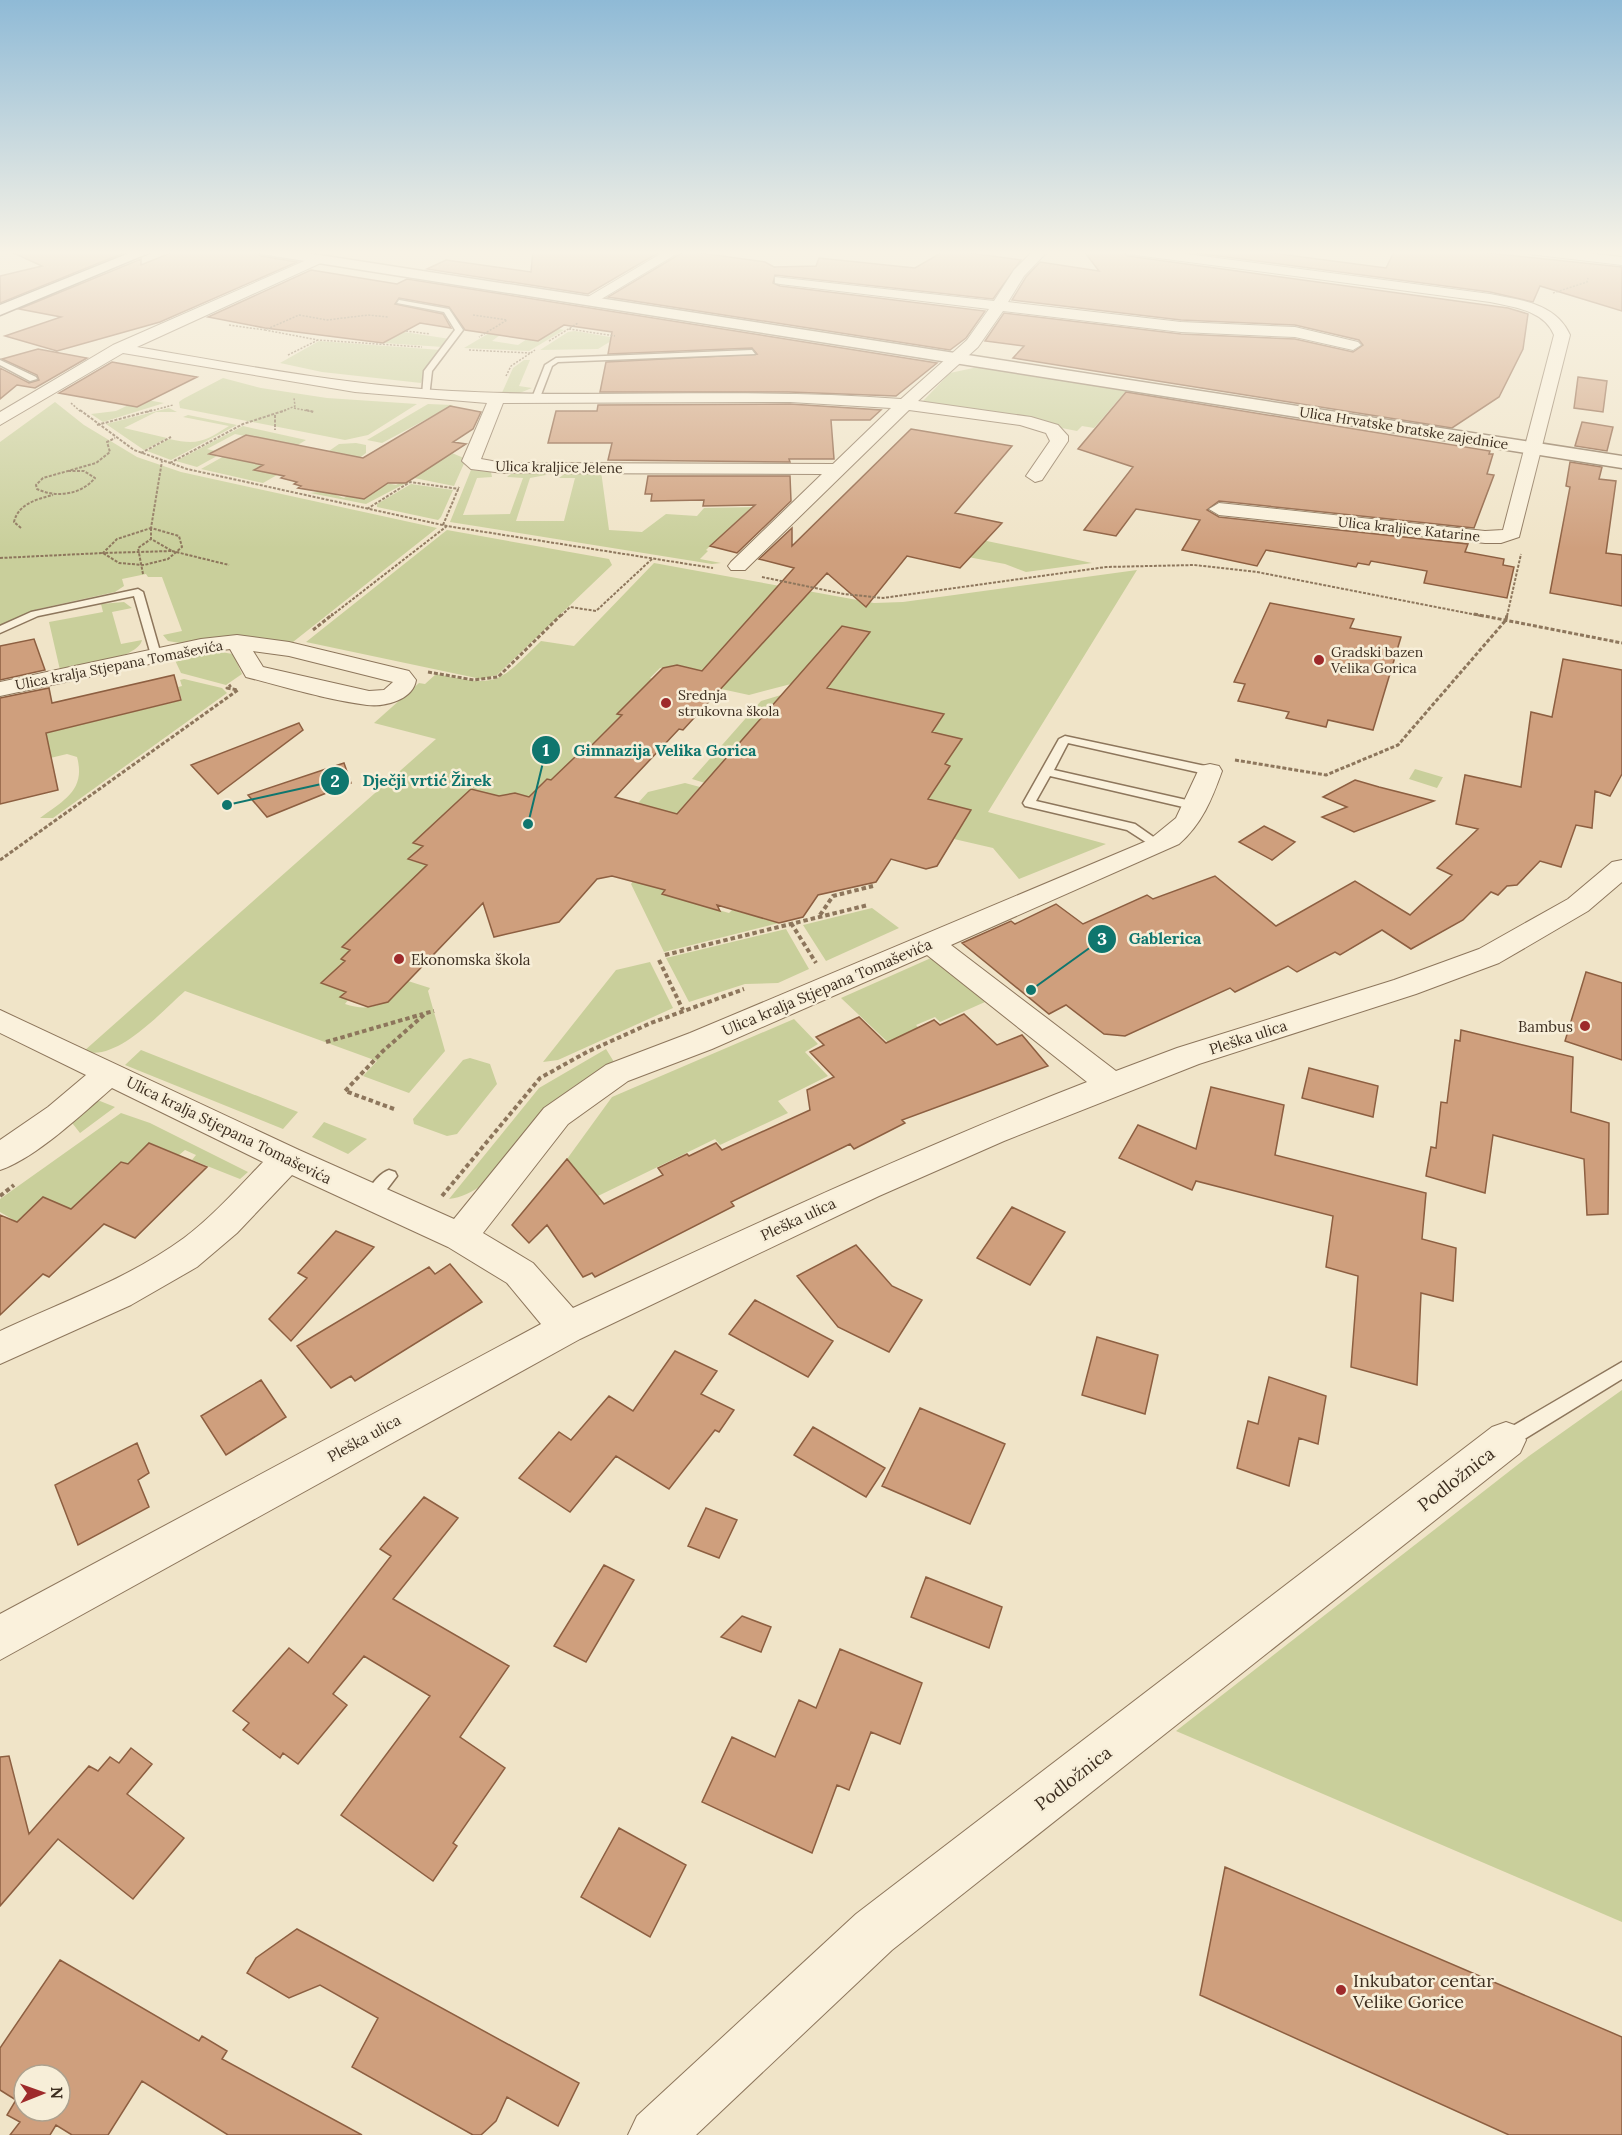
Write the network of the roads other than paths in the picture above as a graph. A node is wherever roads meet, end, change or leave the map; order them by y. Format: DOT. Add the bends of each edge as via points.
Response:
graph roads {
  1 [pos="116,350"];
  2 [pos="128,350"];
  3 [pos="445,350"];
  4 [pos="899,350"];
  5 [pos="965,350"];
  6 [pos="1558,350"];
  7 [pos="752,352"];
  8 [pos="953,358"];
  9 [pos="0,362"];
  10 [pos="33,379"];
  11 [pos="426,395"];
  12 [pos="497,398"];
  13 [pos="536,398"];
  14 [pos="906,404"];
  15 [pos="2,416"];
  16 [pos="1532,449"];
  17 [pos="1622,462"];
  18 [pos="837,469"];
  19 [pos="1035,476"];
  20 [pos="1219,509"];
  21 [pos="730,568"];
  22 [pos="0,630"];
  23 [pos="237,642"];
  24 [pos="156,655"];
  25 [pos="0,689"];
  26 [pos="1217,765"];
  27 [pos="1047,772"];
  28 [pos="1196,806"];
  29 [pos="1158,846"];
  30 [pos="1622,868"];
  31 [pos="930,943"];
  32 [pos="0,1020"];
  33 [pos="110,1072"];
  34 [pos="1112,1085"];
  35 [pos="0,1157"];
  36 [pos="287,1159"];
  37 [pos="460,1236"];
  38 [pos="567,1328"];
  39 [pos="0,1348"];
  40 [pos="1622,1370"];
  41 [pos="1506,1440"];
  42 [pos="0,1638"];
  43 [pos="656,2135"];
  1 -- 15 [label="street"];
  2 -- 11 [label="street" via="312,383"];
  3 -- 11 [label="lane" via="428,371"];
  4 -- 8 [label="street, Ulica Hrvatske bratske zajednice"];
  5 -- 8 [label="street"];
  6 -- 16 [label="street"];
  7 -- 13 [label="lane" via="556,360 549,365"];
  8 -- 14 [label="street"];
  8 -- 16 [label="street, Ulica Hrvatske bratske zajednice"];
  9 -- 10 [label="lane"];
  11 -- 12 [label="street"];
  12 -- 13 [label="street"];
  12 -- 18 [label="street, Ulica kraljice Jelene" via="471,461 477,465"];
  13 -- 14 [label="street" via="801,396"];
  14 -- 18 [label="street"];
  14 -- 19 [label="street" via="1052,429 1059,441"];
  16 -- 17 [label="street, Ulica Hrvatske bratske zajednice"];
  16 -- 20 [label="street, Ulica kraljice Katarine" via="1512,533 1502,537"];
  18 -- 21 [label="street"];
  22 -- 24 [label="lane" via="35,614 138,592"];
  23 -- 23 [label="street, Ulica kralja Stjepana Tomaševića" via="289,649 401,676 404,685 381,698 254,672"];
  23 -- 24 [label="street, Ulica kralja Stjepana Tomaševića"];
  24 -- 25 [label="street, Ulica kralja Stjepana Tomaševića"];
  26 -- 27 [label="lane" via="1065,739"];
  26 -- 28 [label="street, Ulica kralja Stjepana Tomaševića"];
  27 -- 28 [label="lane"];
  27 -- 29 [label="lane" via="1029,803 1131,827"];
  28 -- 29 [label="street, Ulica kralja Stjepana Tomaševića" via="1189,822"];
  29 -- 31 [label="street, Ulica kralja Stjepana Tomaševića"];
  30 -- 34 [label="street, Pleška ulica" via="1578,906 1489,956"];
  31 -- 34 [label="street"];
  31 -- 37 [label="street, Ulica kralja Stjepana Tomaševića" via="617,1073 596,1086 556,1116"];
  32 -- 33 [label="street, Ulica kralja Stjepana Tomaševića"];
  33 -- 35 [label="street"];
  33 -- 36 [label="street, Ulica kralja Stjepana Tomaševića"];
  34 -- 38 [label="street, Pleška ulica" via="867,1187"];
  36 -- 37 [label="street, Ulica kralja Stjepana Tomaševića" via="380,1186"];
  36 -- 39 [label="street" via="212,1235 185,1256 154,1275"];
  37 -- 38 [label="street, Ulica kralja Stjepana Tomaševića" via="520,1273"];
  38 -- 42 [label="street, Pleška ulica"];
  40 -- 41 [label="lane"];
  41 -- 43 [label="street, Podložnica" via="874,1932"];
}
